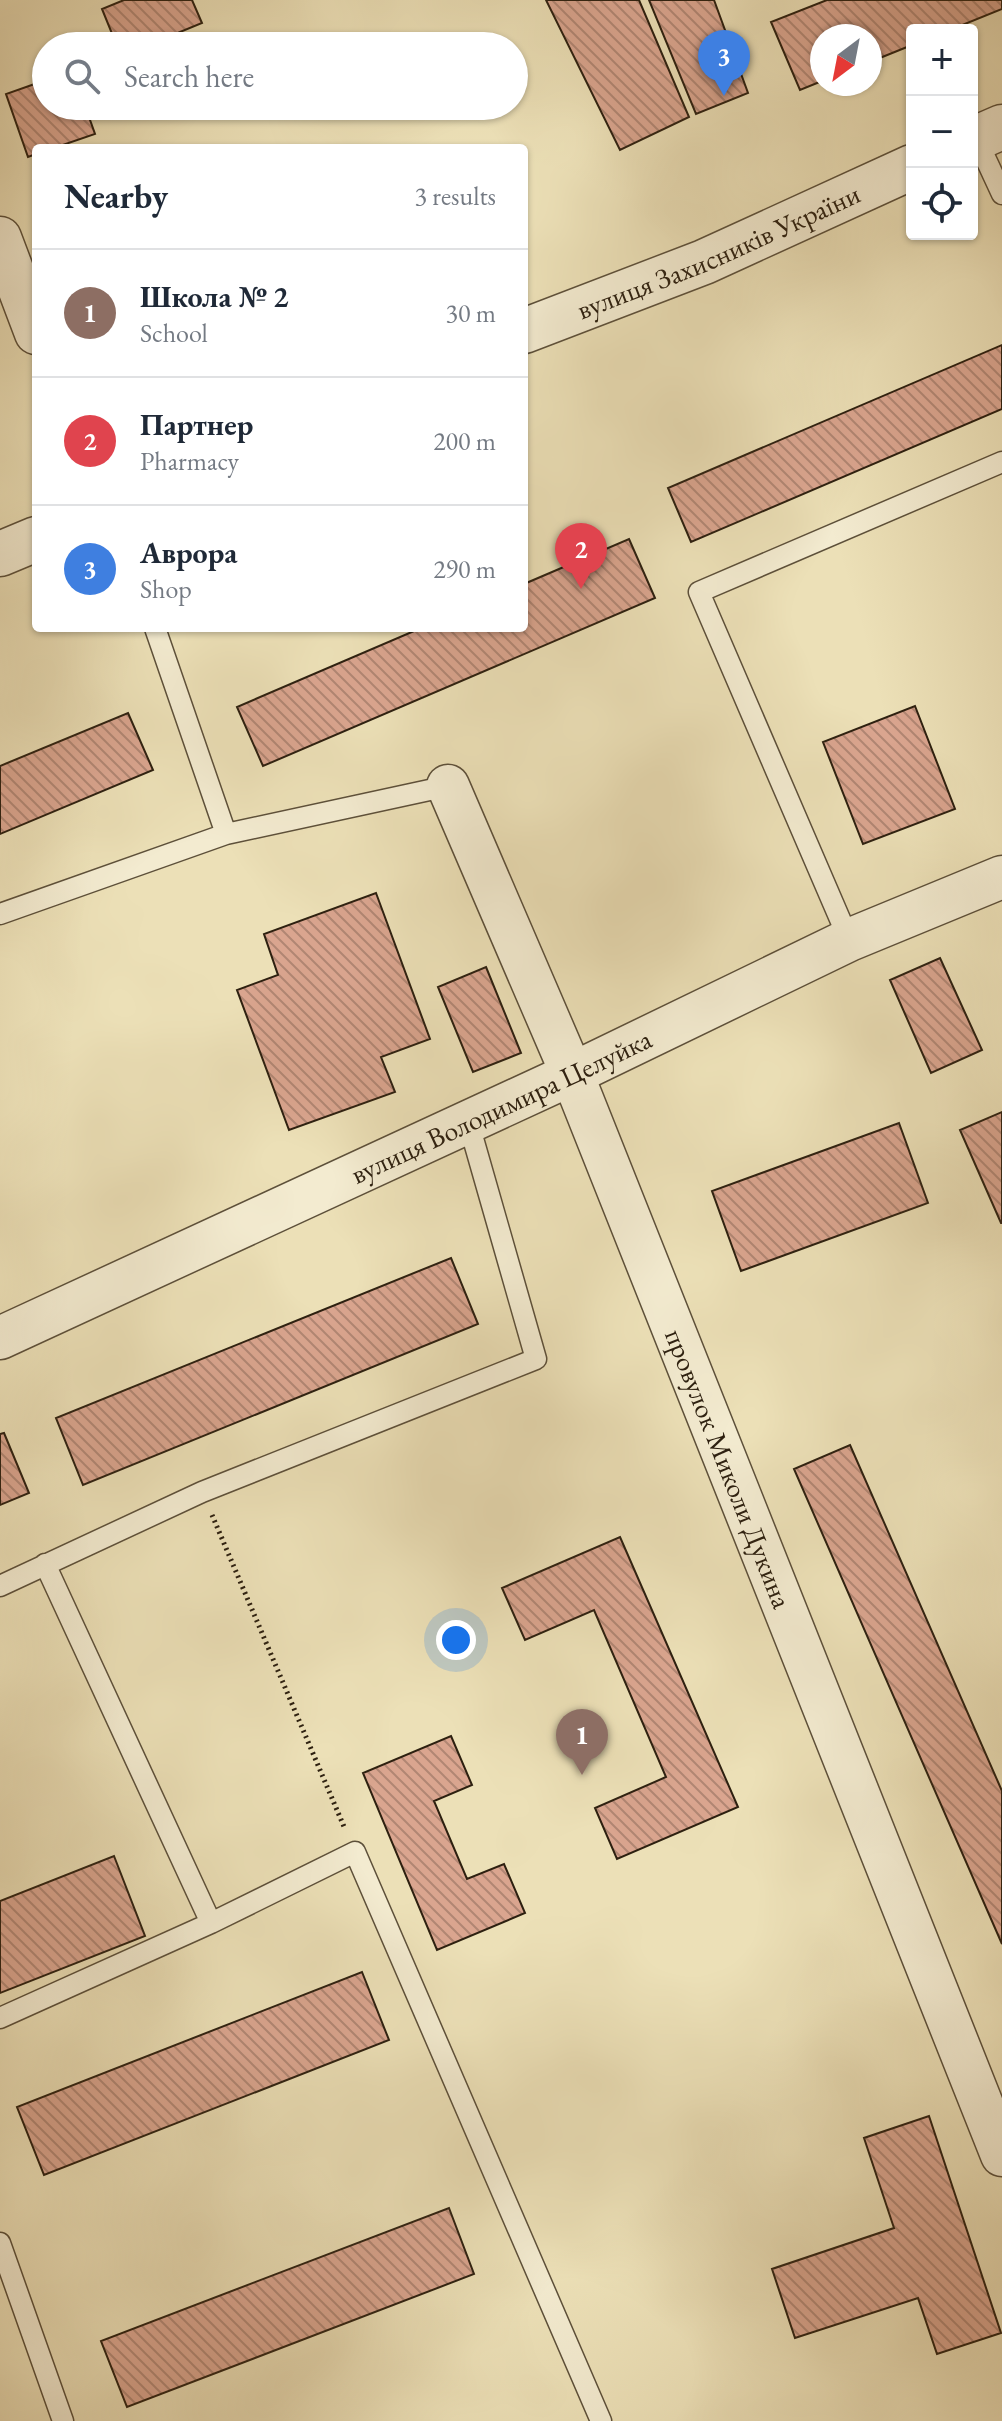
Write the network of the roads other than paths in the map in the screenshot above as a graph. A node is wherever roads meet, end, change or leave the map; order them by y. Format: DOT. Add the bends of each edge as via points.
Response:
graph roads {
  1 [pos="983,135"];
  2 [pos="910,168"];
  3 [pos="1002,194"];
  4 [pos="0,238"];
  5 [pos="32,322"];
  6 [pos="528,329"];
  7 [pos="1002,462"];
  8 [pos="32,541"];
  9 [pos="0,554"];
  10 [pos="156,632"];
  11 [pos="448,786"];
  12 [pos="226,834"];
  13 [pos="1002,877"];
  14 [pos="0,914"];
  15 [pos="849,940"];
  16 [pos="572,1074"];
  17 [pos="468,1121"];
  18 [pos="0,1338"];
  19 [pos="45,1564"];
  20 [pos="0,1586"];
  21 [pos="211,1923"];
  22 [pos="0,2018"];
  23 [pos="991,2098"];
  24 [pos="1002,2155"];
  25 [pos="0,2243"];
  26 [pos="63,2421"];
  27 [pos="601,2421"];
  1 -- 3 [label="lane"];
  2 -- 6 [label="street, вулиця Захисників України" via="704,262"];
  4 -- 5 [label="street"];
  7 -- 15 [label="lane" via="699,592"];
  8 -- 9 [label="street"];
  10 -- 12 [label="lane"];
  11 -- 12 [label="lane"];
  11 -- 16 [label="street, провулок Миколи Дукина"];
  12 -- 14 [label="lane"];
  13 -- 15 [label="street, вулиця Володимира Целуйка"];
  15 -- 16 [label="street, вулиця Володимира Целуйка"];
  16 -- 17 [label="street, вулиця Володимира Целуйка"];
  16 -- 23 [label="street, провулок Миколи Дукина"];
  17 -- 18 [label="street, вулиця Володимира Целуйка"];
  17 -- 19 [label="lane" via="536,1359 202,1492"];
  19 -- 20 [label="lane"];
  19 -- 21 [label="lane"];
  21 -- 22 [label="lane"];
  21 -- 27 [label="lane" via="355,1852"];
  23 -- 24 [label="street, провулок Миколи Дукина"];
  25 -- 26 [label="lane"];
}
